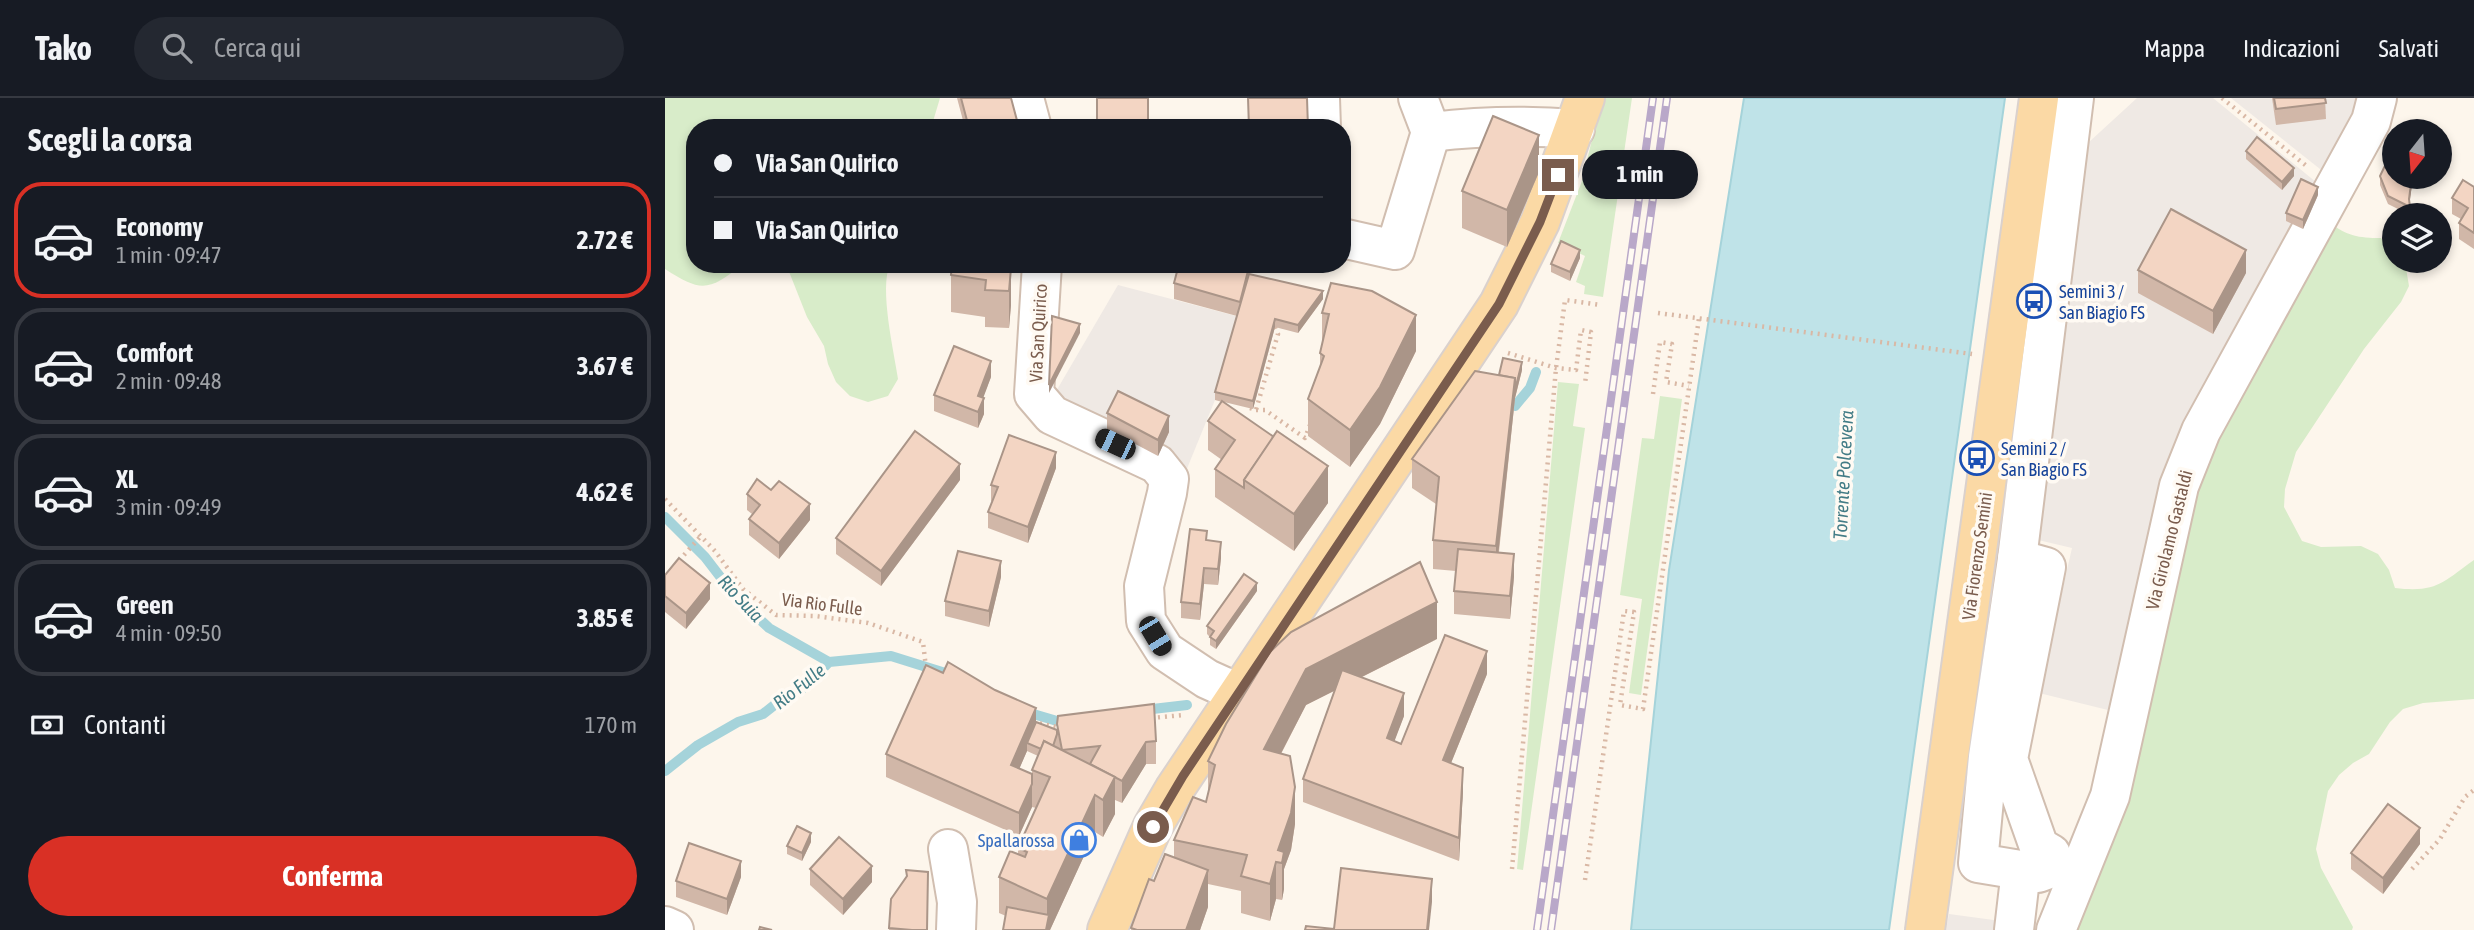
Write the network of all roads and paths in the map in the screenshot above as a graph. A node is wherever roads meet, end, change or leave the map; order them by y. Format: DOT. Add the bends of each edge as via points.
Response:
graph roads {
  1 [pos="1024,98"];
  2 [pos="1320,98"];
  3 [pos="2039,98"];
  4 [pos="2100,98"];
  5 [pos="2222,98"];
  6 [pos="2377,98"];
  7 [pos="2072,112"];
  8 [pos="1580,113"];
  9 [pos="1425,115"];
  10 [pos="1030,119"];
  11 [pos="1321,119"];
  12 [pos="2334,189"];
  13 [pos="1351,240"];
  14 [pos="1041,273"];
  15 [pos="1601,305"];
  16 [pos="1658,313"];
  17 [pos="1699,318"];
  18 [pos="1263,324"];
  19 [pos="1504,351"];
  20 [pos="1973,354"];
  21 [pos="1556,368"];
  22 [pos="1585,384"];
  23 [pos="1689,386"];
  24 [pos="1653,394"];
  25 [pos="1241,406"];
  26 [pos="1256,410"];
  27 [pos="1313,416"];
  28 [pos="665,499"];
  29 [pos="701,536"];
  30 [pos="684,555"];
  31 [pos="2017,559"];
  32 [pos="927,675"];
  33 [pos="1238,694"];
  34 [pos="1610,704"];
  35 [pos="1620,705"];
  36 [pos="1192,714"];
  37 [pos="1023,719"];
  38 [pos="1139,720"];
  39 [pos="1074,726"];
  40 [pos="2474,790"];
  41 [pos="948,849"];
  42 [pos="1512,869"];
  43 [pos="2412,869"];
  44 [pos="2021,870"];
  45 [pos="1585,880"];
  46 [pos="665,926"];
  47 [pos="674,930"];
  48 [pos="956,930"];
  49 [pos="1107,930"];
  50 [pos="1926,930"];
  51 [pos="2014,930"];
  52 [pos="2056,930"];
  1 -- 10 [label="street"];
  2 -- 11 [label="street"];
  3 -- 50 [label="main road, Via Fiorenzo Semini"];
  4 -- 7 [label="street"];
  5 -- 12 [label="path"];
  6 -- 12 [label="street, Via Girolamo Gastaldi" via="2371,121"];
  7 -- 31 [label="street"];
  8 -- 9 [label="street" via="1522,125 1474,127"];
  8 -- 33 [label="main road" via="1540,222 1499,304"];
  9 -- 13 [label="street" via="1395,250"];
  12 -- 52 [label="street, Via Girolamo Gastaldi" via="2201,431 2179,486 2110,796"];
  14 -- 33 [label="street, Via San Quirico" via="1034,394 1052,415 1157,464 1169,479 1144,586 1146,621 1164,651"];
  15 -- 21 [label="path" via="1565,300"];
  16 -- 17 [label="path"];
  17 -- 20 [label="path"];
  17 -- 23 [label="path"];
  18 -- 26 [label="path" via="1275,327 1279,334"];
  19 -- 21 [label="path"];
  21 -- 22 [label="path" via="1576,370 1581,330 1591,332"];
  21 -- 42 [label="path"];
  23 -- 24 [label="path" via="1666,382 1672,344 1660,342"];
  23 -- 35 [label="path" via="1643,709"];
  25 -- 26 [label="path"];
  26 -- 27 [label="path" via="1265,410 1305,439"];
  28 -- 29 [label="path, Via Rio Fulle"];
  29 -- 30 [label="path"];
  29 -- 32 [label="path, Via Rio Fulle" via="743,589 776,615 868,623 923,642"];
  31 -- 44 [label="street" via="1988,757 1978,863"];
  31 -- 44 [label="street" via="2046,567 2008,759 2039,847 2051,854 2049,869 2038,873"];
  33 -- 49 [label="main road" via="1153,827"];
  34 -- 35 [label="path"];
  34 -- 35 [label="path" via="1624,611 1633,612"];
  34 -- 45 [label="path"];
  36 -- 38 [label="path"];
  37 -- 39 [label="path" via="1061,728"];
  40 -- 43 [label="path" via="2440,839"];
  41 -- 48 [label="street" via="957,902"];
  44 -- 51 [label="street"];
  46 -- 47 [label="street"];
}
